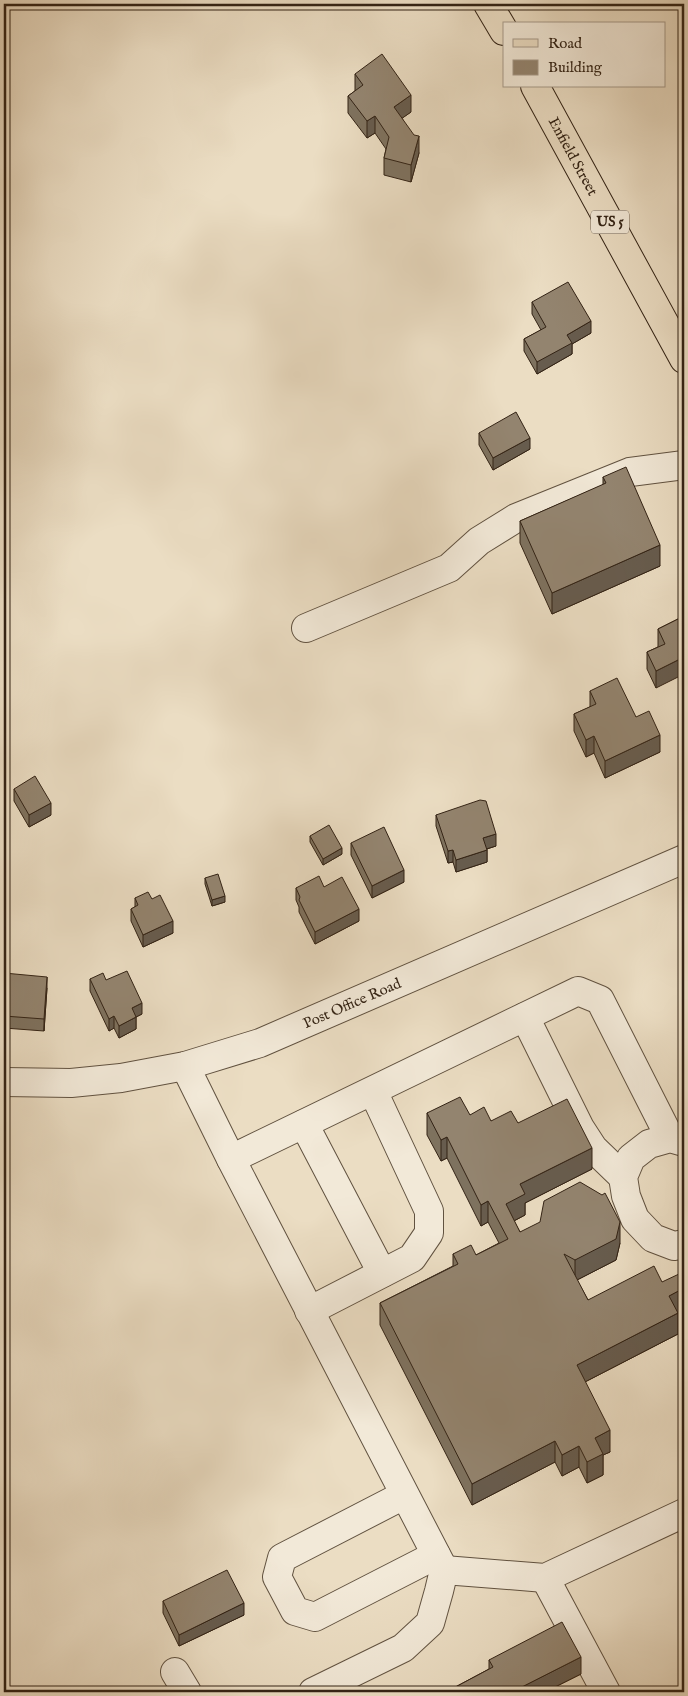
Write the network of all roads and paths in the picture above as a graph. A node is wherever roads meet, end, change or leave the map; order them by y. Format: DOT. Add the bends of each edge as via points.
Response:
graph roads {
  1 [pos="488,4"];
  2 [pos="503,29"];
  3 [pos="536,88"];
  4 [pos="684,358"];
  5 [pos="684,465"];
  6 [pos="306,628"];
  7 [pos="684,859"];
  8 [pos="525,1017"];
  9 [pos="185,1066"];
  10 [pos="4,1082"];
  11 [pos="373,1091"];
  12 [pos="304,1124"];
  13 [pos="677,1140"];
  14 [pos="231,1159"];
  15 [pos="623,1177"];
  16 [pos="684,1244"];
  17 [pos="382,1273"];
  18 [pos="309,1311"];
  19 [pos="404,1495"];
  20 [pos="684,1513"];
  21 [pos="440,1562"];
  22 [pos="545,1578"];
  23 [pos="313,1692"];
  24 [pos="606,1692"];
  1 -- 2 [label="main road"];
  3 -- 4 [label="main road, Enfield Street / US 5"];
  5 -- 6 [label="street" via="630,472 516,518 479,541 449,568"];
  7 -- 9 [label="street, Post Office Road" via="269,1039"];
  8 -- 11 [label="street"];
  8 -- 13 [label="street" via="578,991 600,1000"];
  8 -- 15 [label="street" via="580,1128 593,1148"];
  9 -- 10 [label="street, Post Office Road" via="121,1078 70,1083"];
  9 -- 14 [label="street"];
  11 -- 12 [label="street"];
  11 -- 17 [label="street" via="429,1211 429,1234 412,1258"];
  12 -- 14 [label="street"];
  12 -- 17 [label="street"];
  13 -- 15 [label="street" via="649,1144 631,1158"];
  14 -- 18 [label="street"];
  15 -- 16 [label="street" via="635,1219 653,1238 674,1246"];
  17 -- 18 [label="street"];
  18 -- 19 [label="street"];
  19 -- 21 [label="street"];
  19 -- 21 [label="street" via="282,1558 277,1577 290,1602 295,1611 315,1617"];
  20 -- 22 [label="street"];
  21 -- 22 [label="street"];
  21 -- 23 [label="street" via="439,1592 430,1623 403,1648"];
  22 -- 24 [label="street"];
}
